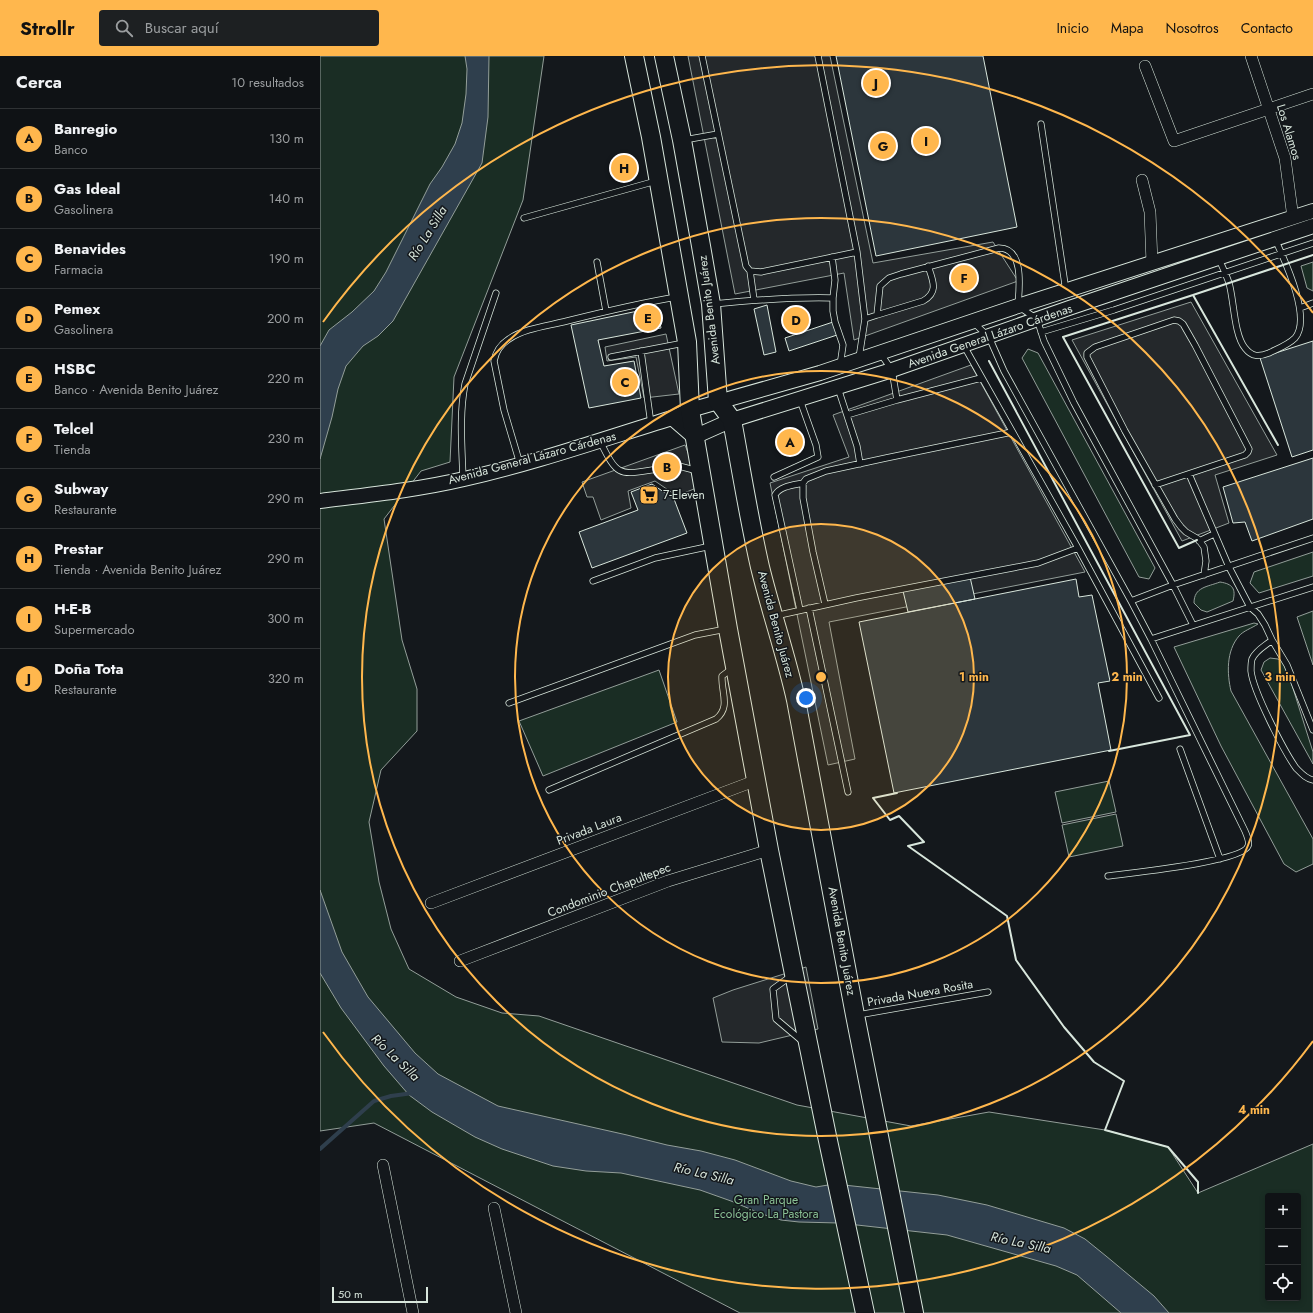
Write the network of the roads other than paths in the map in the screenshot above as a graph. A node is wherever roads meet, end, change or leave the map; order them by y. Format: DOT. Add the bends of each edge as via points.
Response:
graph roads {
  1 [pos="634,56"];
  2 [pos="664,56"];
  3 [pos="702,56"];
  4 [pos="818,56"];
  5 [pos="1251,56"];
  6 [pos="1145,66"];
  7 [pos="1313,94"];
  8 [pos="1268,109"];
  9 [pos="1041,124"];
  10 [pos="718,134"];
  11 [pos="682,140"];
  12 [pos="659,180"];
  13 [pos="1142,180"];
  14 [pos="1313,211"];
  15 [pos="524,218"];
  16 [pos="1293,218"];
  17 [pos="1313,226"];
  18 [pos="1275,238"];
  19 [pos="1313,243"];
  20 [pos="857,252"];
  21 [pos="1282,254"];
  22 [pos="832,257"];
  23 [pos="1218,257"];
  24 [pos="597,262"];
  25 [pos="1152,263"];
  26 [pos="928,266"];
  27 [pos="750,271"];
  28 [pos="1225,273"];
  29 [pos="1114,276"];
  30 [pos="1066,291"];
  31 [pos="496,293"];
  32 [pos="679,296"];
  33 [pos="833,298"];
  34 [pos="754,300"];
  35 [pos="1313,303"];
  36 [pos="711,304"];
  37 [pos="1018,306"];
  38 [pos="1069,308"];
  39 [pos="1300,308"];
  40 [pos="606,312"];
  41 [pos="877,315"];
  42 [pos="865,319"];
  43 [pos="972,321"];
  44 [pos="1039,326"];
  45 [pos="989,336"];
  46 [pos="687,342"];
  47 [pos="963,346"];
  48 [pos="641,351"];
  49 [pos="880,353"];
  50 [pos="611,357"];
  51 [pos="858,360"];
  52 [pos="840,366"];
  53 [pos="892,370"];
  54 [pos="981,378"];
  55 [pos="838,388"];
  56 [pos="799,399"];
  57 [pos="898,400"];
  58 [pos="718,401"];
  59 [pos="690,410"];
  60 [pos="847,415"];
  61 [pos="672,418"];
  62 [pos="732,420"];
  63 [pos="651,424"];
  64 [pos="1012,432"];
  65 [pos="694,437"];
  66 [pos="600,441"];
  67 [pos="520,464"];
  68 [pos="860,464"];
  69 [pos="675,465"];
  70 [pos="658,469"];
  71 [pos="700,471"];
  72 [pos="1189,474"];
  73 [pos="774,477"];
  74 [pos="463,479"];
  75 [pos="803,483"];
  76 [pos="1156,485"];
  77 [pos="320,501"];
  78 [pos="1214,534"];
  79 [pos="1313,538"];
  80 [pos="1199,541"];
  81 [pos="713,545"];
  82 [pos="1078,548"];
  83 [pos="1229,567"];
  84 [pos="1204,575"];
  85 [pos="592,580"];
  86 [pos="1173,585"];
  87 [pos="1313,587"];
  88 [pos="1132,601"];
  89 [pos="825,604"];
  90 [pos="1250,607"];
  91 [pos="809,608"];
  92 [pos="800,610"];
  93 [pos="774,617"];
  94 [pos="1193,625"];
  95 [pos="728,629"];
  96 [pos="1151,639"];
  97 [pos="1272,640"];
  98 [pos="736,674"];
  99 [pos="1159,698"];
  100 [pos="509,703"];
  101 [pos="1313,730"];
  102 [pos="1180,749"];
  103 [pos="757,780"];
  104 [pos="1313,780"];
  105 [pos="549,790"];
  106 [pos="848,792"];
  107 [pos="769,850"];
  108 [pos="1220,859"];
  109 [pos="1108,876"];
  110 [pos="431,903"];
  111 [pos="460,961"];
  112 [pos="794,974"];
  113 [pos="988,992"];
  114 [pos="856,1015"];
  115 [pos="809,1047"];
  116 [pos="383,1165"];
  117 [pos="494,1208"];
  118 [pos="412,1313"];
  119 [pos="516,1313"];
  120 [pos="865,1313"];
  121 [pos="914,1313"];
  1 -- 12 [label="main road"];
  2 -- 11 [label="main road, Avenida Benito Juárez"];
  3 -- 10 [label="lane"];
  4 -- 20 [label="lane"];
  5 -- 8 [label="street, Los Alamos"];
  6 -- 8 [label="street" via="1174,141"];
  7 -- 8 [label="street"];
  8 -- 16 [label="street, Los Alamos" via="1285,158"];
  9 -- 30 [label="lane"];
  10 -- 11 [label="lane"];
  10 -- 27 [label="lane" via="746,266"];
  11 -- 36 [label="main road, Avenida Benito Juárez"];
  12 -- 15 [label="lane"];
  12 -- 32 [label="main road"];
  13 -- 25 [label="street" via="1150,212"];
  14 -- 16 [label="street, Avenida General Lázaro Cárdenas"];
  16 -- 25 [label="street, Avenida General Lázaro Cárdenas"];
  17 -- 18 [label="street, Avenida General Lázaro Cárdenas"];
  18 -- 21 [label="lane"];
  18 -- 23 [label="street, Avenida General Lázaro Cárdenas"];
  19 -- 21 [label="lane"];
  20 -- 22 [label="lane"];
  20 -- 42 [label="lane"];
  21 -- 28 [label="lane"];
  21 -- 39 [label="lane"];
  22 -- 27 [label="lane" via="761,272"];
  22 -- 33 [label="lane" via="835,280"];
  23 -- 28 [label="lane"];
  23 -- 38 [label="street, Avenida General Lázaro Cárdenas"];
  24 -- 40 [label="lane"];
  25 -- 29 [label="street, Avenida General Lázaro Cárdenas"];
  26 -- 37 [label="lane" via="999,248 1008,249 1016,260 1020,273"];
  26 -- 41 [label="lane" via="883,282 879,290"];
  26 -- 41 [label="lane" via="934,288 930,297"];
  27 -- 34 [label="lane"];
  28 -- 39 [label="lane" via="1240,337 1243,347 1249,353 1256,356 1264,355 1281,348 1295,338 1300,329"];
  28 -- 44 [label="lane" via="1114,310"];
  29 -- 30 [label="street, Avenida General Lázaro Cárdenas"];
  29 -- 38 [label="street" via="1123,273 1117,281"];
  30 -- 37 [label="street, Avenida General Lázaro Cárdenas"];
  31 -- 74 [label="lane" via="462,400"];
  32 -- 40 [label="lane"];
  32 -- 46 [label="main road"];
  33 -- 34 [label="lane"];
  33 -- 52 [label="lane" via="835,322 843,345"];
  34 -- 36 [label="lane"];
  35 -- 39 [label="lane"];
  36 -- 58 [label="main road, Avenida Benito Juárez"];
  37 -- 43 [label="street, Avenida General Lázaro Cárdenas"];
  37 -- 44 [label="lane"];
  38 -- 44 [label="street, Avenida General Lázaro Cárdenas"];
  40 -- 67 [label="lane" via="517,334 503,343 495,353 499,389"];
  41 -- 42 [label="lane"];
  42 -- 51 [label="lane"];
  43 -- 45 [label="lane"];
  43 -- 49 [label="street, Avenida General Lázaro Cárdenas"];
  44 -- 45 [label="street, Avenida General Lázaro Cárdenas"];
  44 -- 86 [label="lane" via="1074,403"];
  45 -- 47 [label="street, Avenida General Lázaro Cárdenas"];
  45 -- 88 [label="lane" via="1004,372"];
  46 -- 48 [label="lane"];
  46 -- 59 [label="main road"];
  47 -- 53 [label="street, Avenida General Lázaro Cárdenas"];
  47 -- 54 [label="lane"];
  48 -- 50 [label="lane"];
  48 -- 63 [label="lane"];
  49 -- 51 [label="street, Avenida General Lázaro Cárdenas"];
  49 -- 53 [label="lane"];
  51 -- 52 [label="street, Avenida General Lázaro Cárdenas"];
  52 -- 58 [label="street, Avenida General Lázaro Cárdenas"];
  53 -- 55 [label="street, Avenida General Lázaro Cárdenas"];
  53 -- 57 [label="lane"];
  54 -- 57 [label="lane"];
  54 -- 64 [label="lane"];
  55 -- 56 [label="street, Avenida General Lázaro Cárdenas"];
  55 -- 60 [label="lane"];
  56 -- 62 [label="street, Avenida General Lázaro Cárdenas"];
  56 -- 73 [label="lane" via="818,457"];
  57 -- 60 [label="lane"];
  58 -- 59 [label="street, Avenida General Lázaro Cárdenas"];
  58 -- 62 [label="main road, Avenida Benito Juárez"];
  59 -- 61 [label="street, Avenida General Lázaro Cárdenas"];
  59 -- 65 [label="main road"];
  60 -- 68 [label="lane"];
  61 -- 63 [label="street, Avenida General Lázaro Cárdenas"];
  61 -- 65 [label="street"];
  62 -- 65 [label="street, Avenida General Lázaro Cárdenas"];
  62 -- 93 [label="main road, Avenida Benito Juárez" via="760,567"];
  63 -- 66 [label="street, Avenida General Lázaro Cárdenas"];
  64 -- 68 [label="lane"];
  64 -- 82 [label="lane"];
  65 -- 71 [label="main road"];
  66 -- 67 [label="street, Avenida General Lázaro Cárdenas"];
  66 -- 70 [label="lane" via="612,465 624,473"];
  67 -- 74 [label="street, Avenida General Lázaro Cárdenas"];
  68 -- 75 [label="lane" via="813,475"];
  69 -- 71 [label="lane"];
  71 -- 81 [label="main road"];
  72 -- 76 [label="lane"];
  72 -- 76 [label="lane" via="1245,455 1249,449 1190,335 1183,324 1174,320 1095,347 1087,353 1089,363"];
  72 -- 78 [label="lane"];
  74 -- 77 [label="street, Avenida General Lázaro Cárdenas"];
  75 -- 89 [label="lane" via="811,544"];
  75 -- 92 [label="lane" via="777,491 775,495"];
  76 -- 80 [label="lane" via="1181,528"];
  78 -- 80 [label="lane"];
  78 -- 83 [label="lane"];
  79 -- 83 [label="lane"];
  80 -- 84 [label="lane" via="1205,552"];
  81 -- 85 [label="lane" via="655,558"];
  81 -- 95 [label="main road"];
  82 -- 89 [label="lane" via="1038,564"];
  82 -- 99 [label="lane"];
  83 -- 84 [label="lane"];
  83 -- 90 [label="lane"];
  84 -- 86 [label="lane"];
  86 -- 88 [label="lane"];
  86 -- 94 [label="lane"];
  87 -- 90 [label="lane"];
  88 -- 96 [label="lane"];
  89 -- 91 [label="lane"];
  90 -- 94 [label="lane"];
  90 -- 97 [label="lane" via="1262,619"];
  91 -- 92 [label="lane"];
  91 -- 106 [label="lane"];
  92 -- 93 [label="lane"];
  93 -- 114 [label="main road, Avenida Benito Juárez" via="796,700"];
  94 -- 96 [label="lane"];
  95 -- 98 [label="main road"];
  95 -- 100 [label="lane" via="695,635"];
  96 -- 108 [label="lane" via="1248,841 1248,847 1244,851"];
  97 -- 101 [label="lane" via="1293,676"];
  97 -- 104 [label="lane" via="1258,651 1252,660 1251,671 1255,685 1290,759 1303,775"];
  98 -- 103 [label="main road"];
  98 -- 105 [label="lane" via="730,670 722,676 725,707 722,714 716,718"];
  102 -- 108 [label="lane"];
  103 -- 107 [label="main road"];
  103 -- 110 [label="street, Privada Laura"];
  107 -- 111 [label="street, Condominio Chapultepec" via="668,881"];
  107 -- 112 [label="main road"];
  108 -- 109 [label="lane"];
  112 -- 115 [label="main road"];
  112 -- 115 [label="lane" via="774,989 776,1019"];
  113 -- 114 [label="lane, Privada Nueva Rosita"];
  114 -- 121 [label="main road, Avenida Benito Juárez"];
  115 -- 120 [label="main road"];
  116 -- 118 [label="street"];
  117 -- 119 [label="street"];
}
